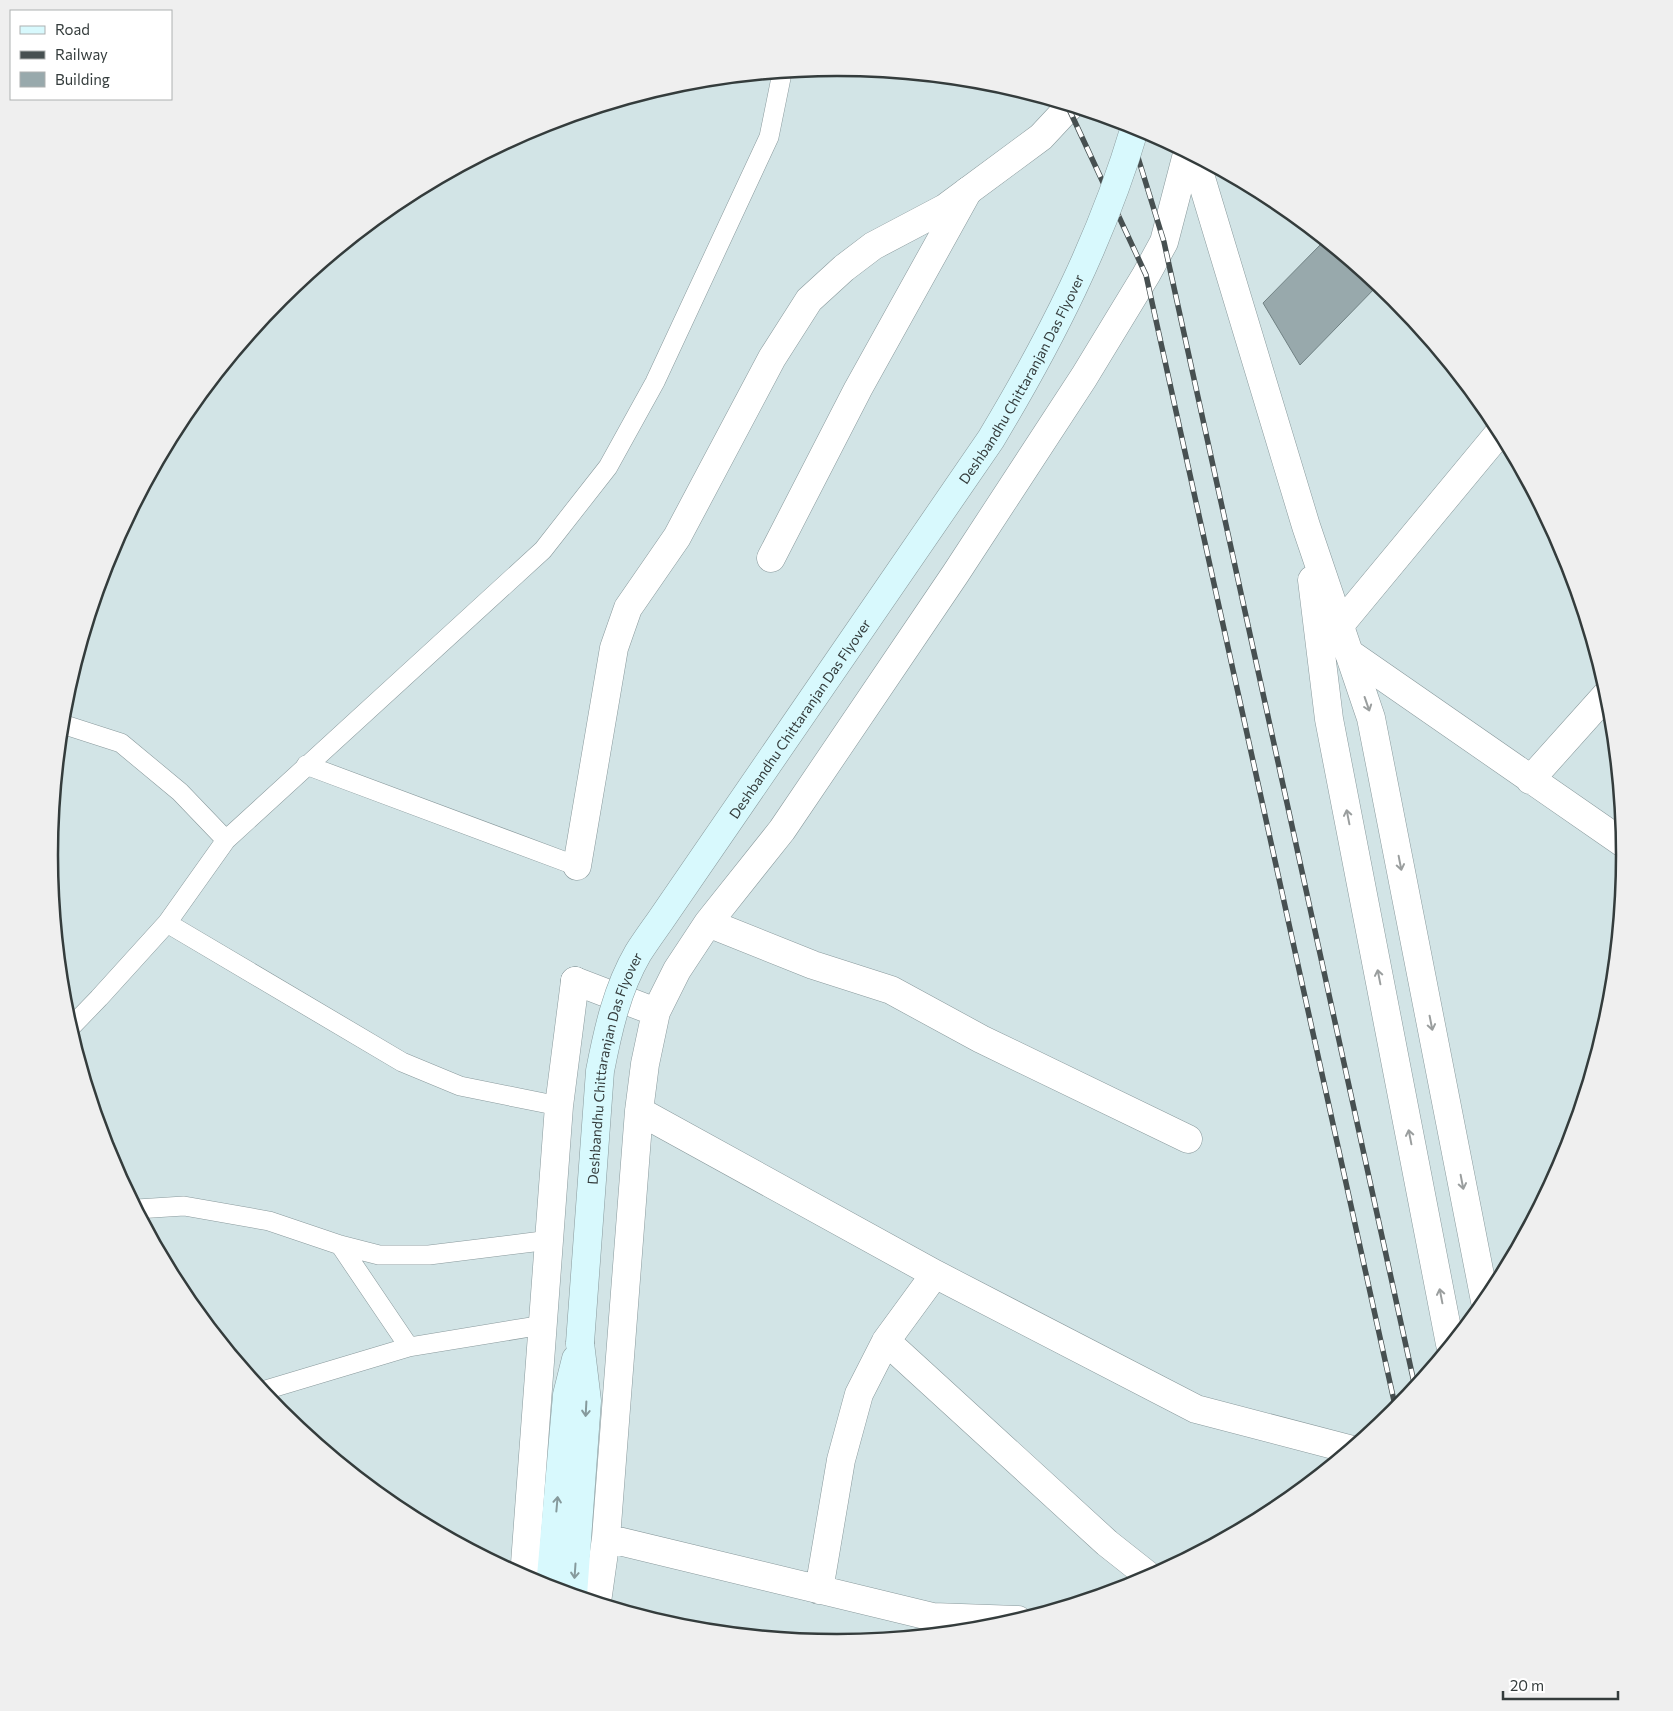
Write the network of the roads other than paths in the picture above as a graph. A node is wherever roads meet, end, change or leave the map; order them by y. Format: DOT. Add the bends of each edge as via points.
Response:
graph roads {
  1 [pos="781,79"];
  2 [pos="1064,111"];
  3 [pos="1133,135"];
  4 [pos="1186,160"];
  5 [pos="1197,166"];
  6 [pos="968,191"];
  7 [pos="1494,439"];
  8 [pos="1306,526"];
  9 [pos="771,558"];
  10 [pos="1340,625"];
  11 [pos="1349,653"];
  12 [pos="1600,701"];
  13 [pos="68,726"];
  14 [pos="306,765"];
  15 [pos="1530,780"];
  16 [pos="1615,838"];
  17 [pos="226,840"];
  18 [pos="577,866"];
  19 [pos="167,923"];
  20 [pos="708,923"];
  21 [pos="656,1012"];
  22 [pos="76,1022"];
  23 [pos="559,1106"];
  24 [pos="640,1110"];
  25 [pos="1188,1139"];
  26 [pos="143,1209"];
  27 [pos="550,1240"];
  28 [pos="340,1245"];
  29 [pos="935,1274"];
  30 [pos="1483,1290"];
  31 [pos="543,1325"];
  32 [pos="1449,1337"];
  33 [pos="886,1341"];
  34 [pos="580,1343"];
  35 [pos="409,1347"];
  36 [pos="270,1389"];
  37 [pos="1341,1448"];
  38 [pos="606,1538"];
  39 [pos="525,1569"];
  40 [pos="1143,1571"];
  41 [pos="551,1580"];
  42 [pos="573,1588"];
  43 [pos="819,1590"];
  44 [pos="599,1597"];
  45 [pos="992,1619"];
  1 -- 14 [label="lane" via="769,137 655,382 608,467 543,550"];
  2 -- 6 [label="street" via="1041,137"];
  3 -- 34 [label="main road, Deshbandhu Chittaranjan Das Flyover, bridge" via="1100,229 1068,301 996,431 660,921 638,954 621,990 608,1028 600,1071"];
  4 -- 20 [label="street" via="1164,242 1084,377 782,830"];
  5 -- 8 [label="street"];
  6 -- 9 [label="street" via="858,389"];
  6 -- 18 [label="street" via="945,208 873,246 844,268 809,300 772,358 677,537 628,608 614,648"];
  7 -- 10 [label="street"];
  8 -- 10 [label="street"];
  32 -- 8 [label="street, one-way" via="1329,719"];
  10 -- 11 [label="street"];
  11 -- 15 [label="street"];
  11 -- 30 [label="street, one-way" via="1371,718"];
  12 -- 15 [label="street"];
  13 -- 17 [label="lane" via="121,743 180,792"];
  14 -- 17 [label="lane"];
  14 -- 18 [label="lane"];
  15 -- 16 [label="street"];
  17 -- 19 [label="lane"];
  19 -- 22 [label="lane"];
  19 -- 23 [label="lane" via="402,1062 460,1086"];
  20 -- 21 [label="street" via="677,970"];
  20 -- 25 [label="street" via="891,990 981,1039"];
  21 -- 23 [label="street" via="575,981"];
  21 -- 24 [label="street"];
  23 -- 27 [label="street"];
  24 -- 29 [label="street"];
  24 -- 38 [label="street"];
  26 -- 28 [label="lane" via="184,1206 270,1221"];
  27 -- 28 [label="lane" via="429,1255 379,1255"];
  27 -- 31 [label="street"];
  28 -- 35 [label="lane"];
  29 -- 33 [label="street"];
  29 -- 37 [label="street" via="1196,1410"];
  31 -- 35 [label="lane"];
  31 -- 39 [label="street"];
  33 -- 40 [label="street"];
  33 -- 43 [label="street" via="859,1394 841,1460"];
  41 -- 34 [label="main road, Deshbandhu Chittaranjan Das Flyover, one-way" via="567,1394"];
  34 -- 42 [label="main road, Deshbandhu Chittaranjan Das Flyover, one-way" via="587,1401"];
  35 -- 36 [label="lane"];
  38 -- 43 [label="street"];
  38 -- 44 [label="street"];
  43 -- 45 [label="street" via="933,1617"];
}
